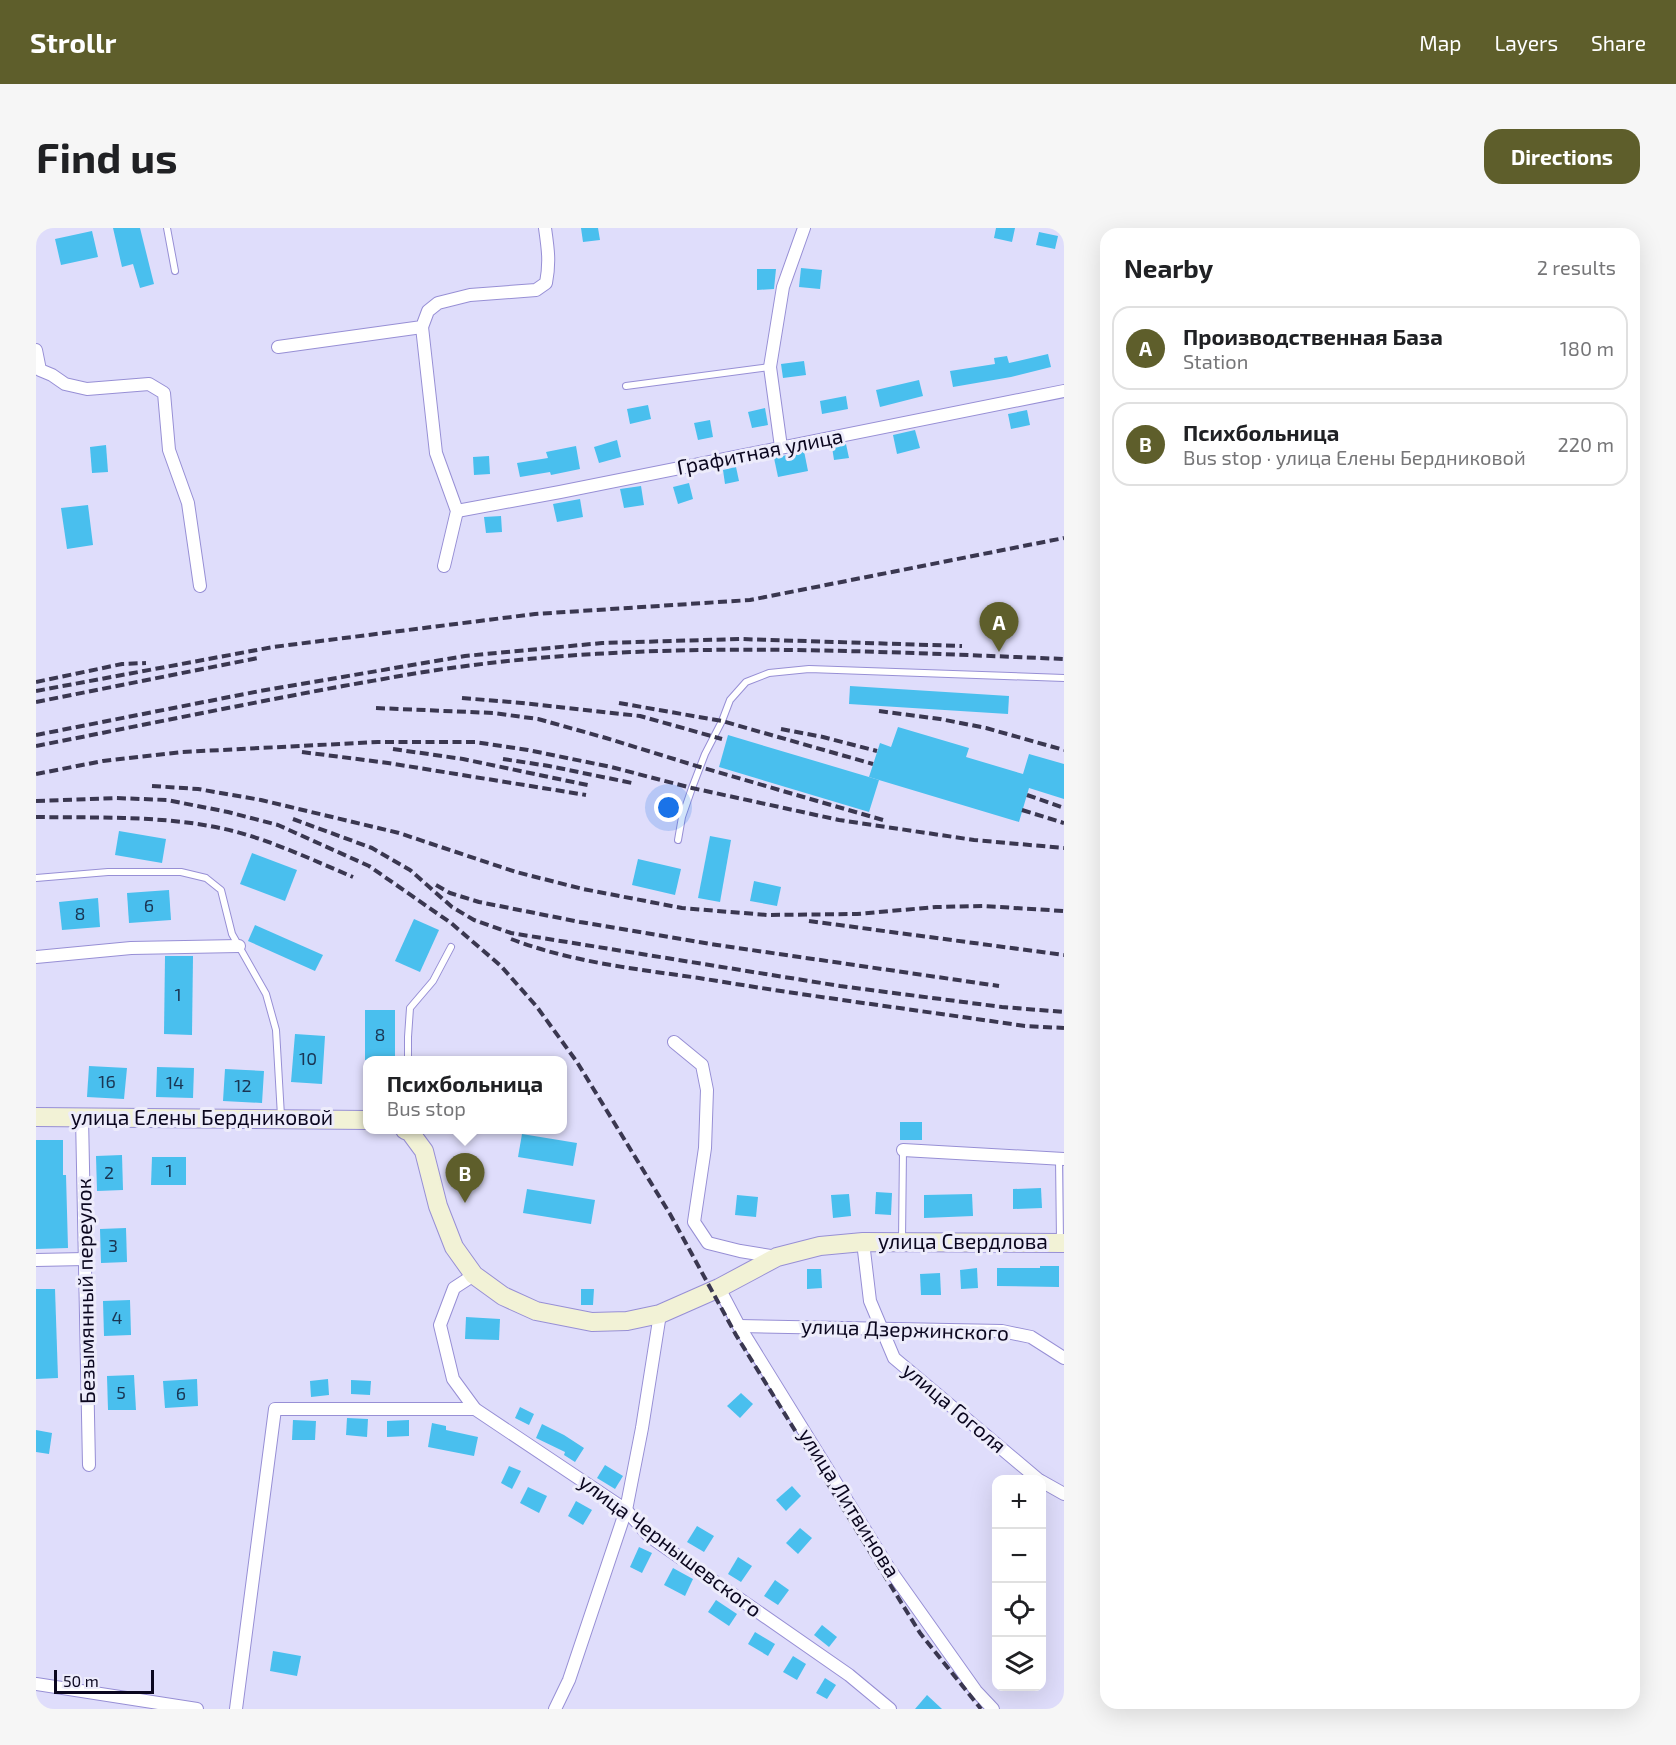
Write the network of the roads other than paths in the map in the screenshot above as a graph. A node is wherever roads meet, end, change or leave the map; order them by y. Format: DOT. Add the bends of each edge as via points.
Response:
graph roads {
  1 [pos="167,228"];
  2 [pos="545,228"];
  3 [pos="804,228"];
  4 [pos="176,271"];
  5 [pos="422,327"];
  6 [pos="278,347"];
  7 [pos="36,350"];
  8 [pos="770,367"];
  9 [pos="38,372"];
  10 [pos="626,386"];
  11 [pos="1064,391"];
  12 [pos="781,447"];
  13 [pos="457,511"];
  14 [pos="444,566"];
  15 [pos="200,586"];
  16 [pos="1064,678"];
  17 [pos="678,840"];
  18 [pos="36,878"];
  19 [pos="239,946"];
  20 [pos="451,947"];
  21 [pos="36,957"];
  22 [pos="674,1042"];
  23 [pos="408,1056"];
  24 [pos="36,1117"];
  25 [pos="82,1117"];
  26 [pos="282,1120"];
  27 [pos="363,1120"];
  28 [pos="411,1134"];
  29 [pos="903,1150"];
  30 [pos="1062,1159"];
  31 [pos="902,1241"];
  32 [pos="863,1242"];
  33 [pos="1062,1243"];
  34 [pos="777,1257"];
  35 [pos="85,1259"];
  36 [pos="36,1260"];
  37 [pos="474,1275"];
  38 [pos="719,1288"];
  39 [pos="660,1314"];
  40 [pos="739,1326"];
  41 [pos="881,1327"];
  42 [pos="1064,1358"];
  43 [pos="475,1408"];
  44 [pos="89,1465"];
  45 [pos="1034,1475"];
  46 [pos="1046,1484"];
  47 [pos="1064,1494"];
  48 [pos="626,1510"];
  49 [pos="36,1684"];
  50 [pos="197,1709"];
  51 [pos="236,1709"];
  52 [pos="555,1709"];
  53 [pos="890,1709"];
  54 [pos="993,1709"];
  1 -- 4 [label="lane"];
  2 -- 5 [label="street" via="550,257 546,283 536,290 470,295 438,303 428,311"];
  3 -- 8 [label="street" via="783,287"];
  5 -- 6 [label="street"];
  5 -- 13 [label="street" via="436,453"];
  7 -- 9 [label="street"];
  8 -- 10 [label="lane"];
  8 -- 12 [label="street"];
  9 -- 15 [label="street" via="65,384 87,388 149,384 164,393 169,450 188,503"];
  11 -- 12 [label="street, Графитная улица"];
  12 -- 13 [label="street, Графитная улица"];
  13 -- 14 [label="street"];
  16 -- 17 [label="lane" via="809,669 769,673 746,682 729,700 705,754 682,817"];
  18 -- 19 [label="lane" via="108,872 181,872 206,878 221,890"];
  19 -- 21 [label="street" via="131,948"];
  19 -- 26 [label="lane" via="266,994 276,1030"];
  20 -- 23 [label="lane" via="433,981 410,1008"];
  22 -- 34 [label="street" via="702,1065 707,1090 705,1148 694,1222 708,1243"];
  24 -- 25 [label="street, улица Елены Бердниковой"];
  25 -- 26 [label="street, улица Елены Бердниковой"];
  25 -- 35 [label="street, Безымянный переулок"];
  26 -- 27 [label="street, улица Елены Бердниковой"];
  28 -- 37 [label="street" via="424,1151 438,1206 454,1246"];
  29 -- 30 [label="street"];
  29 -- 31 [label="lane"];
  30 -- 33 [label="lane"];
  31 -- 32 [label="street, улица Свердлова"];
  31 -- 33 [label="street, улица Свердлова"];
  32 -- 34 [label="street" via="820,1246"];
  32 -- 41 [label="street, улица Гоголя" via="870,1301"];
  34 -- 38 [label="street"];
  35 -- 36 [label="street"];
  35 -- 44 [label="street, Безымянный переулок"];
  37 -- 39 [label="street" via="503,1296 536,1311 592,1322 627,1321"];
  37 -- 43 [label="street, улица Чернышевского" via="454,1288 440,1325 453,1379"];
  38 -- 39 [label="street"];
  38 -- 40 [label="street, улица Литвинова"];
  39 -- 48 [label="street"];
  40 -- 41 [label="street, улица Дзержинского"];
  40 -- 54 [label="street, улица Литвинова" via="888,1567"];
  41 -- 42 [label="street, улица Дзержинского" via="1002,1330 1031,1337"];
  41 -- 45 [label="street, улица Гоголя" via="894,1358"];
  43 -- 48 [label="street, улица Чернышевского"];
  43 -- 51 [label="street" via="275,1409"];
  46 -- 47 [label="street, улица Гоголя"];
  48 -- 52 [label="street" via="569,1680"];
  48 -- 53 [label="street, улица Чернышевского" via="649,1536 849,1675"];
  49 -- 50 [label="street"];
}
